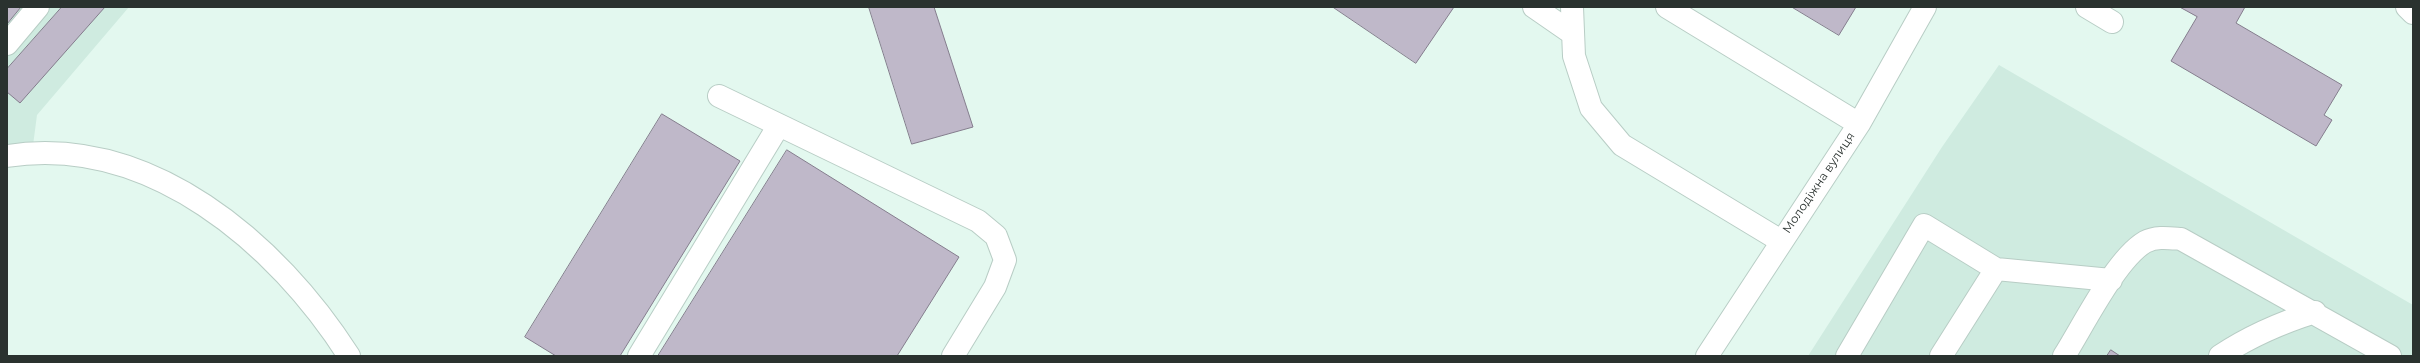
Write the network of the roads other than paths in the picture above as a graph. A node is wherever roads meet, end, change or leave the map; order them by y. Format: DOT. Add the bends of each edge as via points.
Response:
graph roads {
  1 [pos="38,7"];
  2 [pos="1534,7"];
  3 [pos="1572,7"];
  4 [pos="1667,7"];
  5 [pos="1925,7"];
  6 [pos="2087,7"];
  7 [pos="2407,7"];
  8 [pos="2413,13"];
  9 [pos="2112,22"];
  10 [pos="1573,34"];
  11 [pos="7,44"];
  12 [pos="719,96"];
  13 [pos="1859,124"];
  14 [pos="778,125"];
  15 [pos="7,156"];
  16 [pos="1781,241"];
  17 [pos="1996,269"];
  18 [pos="2110,280"];
  19 [pos="2315,312"];
  20 [pos="2386,355"];
  21 [pos="349,356"];
  22 [pos="639,356"];
  23 [pos="953,356"];
  24 [pos="1707,356"];
  25 [pos="1847,356"];
  26 [pos="1941,356"];
  27 [pos="2064,356"];
  28 [pos="2220,356"];
  1 -- 11 [label="street"];
  2 -- 10 [label="street"];
  3 -- 10 [label="street"];
  4 -- 13 [label="street"];
  5 -- 13 [label="street, Молодіжна вулиця"];
  6 -- 9 [label="street"];
  7 -- 8 [label="street"];
  10 -- 16 [label="street" via="1574,56 1591,108 1622,145"];
  12 -- 14 [label="street"];
  13 -- 16 [label="street, Молодіжна вулиця"];
  14 -- 22 [label="street"];
  14 -- 23 [label="street" via="978,221 996,236 1005,260 995,287"];
  15 -- 21 [label="street" via="32,152 81,155 121,165 158,179 195,199 235,227 269,257 333,330"];
  16 -- 24 [label="street, Молодіжна вулиця"];
  17 -- 18 [label="street"];
  17 -- 25 [label="street" via="1924,225"];
  17 -- 26 [label="street"];
  18 -- 19 [label="street" via="2122,261 2146,241 2163,237 2181,239"];
  18 -- 27 [label="street"];
  19 -- 20 [label="street"];
  19 -- 28 [label="street" via="2276,325 2241,342"];
}
